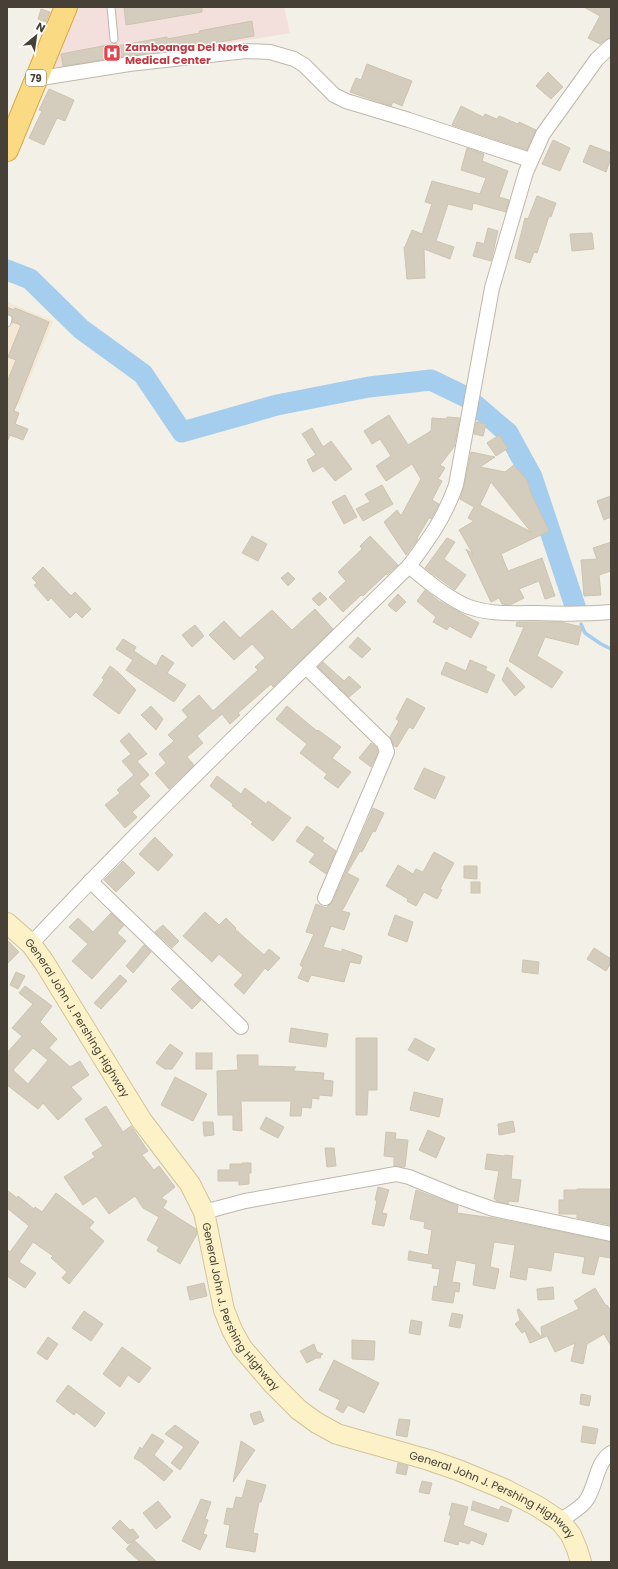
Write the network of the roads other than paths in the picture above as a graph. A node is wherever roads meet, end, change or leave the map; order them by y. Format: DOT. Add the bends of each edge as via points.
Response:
graph roads {
  1 [pos="111,7"];
  2 [pos="64,8"];
  3 [pos="114,39"];
  4 [pos="611,46"];
  5 [pos="35,79"];
  6 [pos="7,150"];
  7 [pos="530,160"];
  8 [pos="409,566"];
  9 [pos="611,612"];
  10 [pos="306,667"];
  11 [pos="90,881"];
  12 [pos="325,898"];
  13 [pos="7,923"];
  14 [pos="30,944"];
  15 [pos="241,1026"];
  16 [pos="204,1212"];
  17 [pos="611,1234"];
  18 [pos="611,1453"];
  19 [pos="560,1521"];
  20 [pos="581,1562"];
  1 -- 3 [label="lane"];
  2 -- 5 [label="highway, 79"];
  4 -- 7 [label="street" via="597,59 543,134"];
  5 -- 6 [label="highway, 79"];
  5 -- 7 [label="street" via="129,64 246,51 270,52 294,59 304,65 334,95 346,101"];
  7 -- 8 [label="street" via="492,288 456,485 434,531"];
  8 -- 9 [label="street" via="449,597 481,610 505,613"];
  8 -- 10 [label="street"];
  10 -- 11 [label="street"];
  10 -- 12 [label="street" via="384,743 386,749"];
  11 -- 14 [label="street"];
  11 -- 15 [label="street"];
  13 -- 14 [label="main road, General John J. Pershing Highway"];
  14 -- 16 [label="main road, General John J. Pershing Highway" via="44,962 142,1121 190,1184"];
  16 -- 17 [label="street" via="245,1201 396,1174 493,1209"];
  16 -- 19 [label="main road, General John J. Pershing Highway" via="224,1310 232,1330 247,1354 299,1410 337,1434 429,1460 504,1489"];
  18 -- 19 [label="street" via="605,1456 601,1463 584,1503"];
  19 -- 20 [label="main road, General John J. Pershing Highway" via="571,1534"];
}
